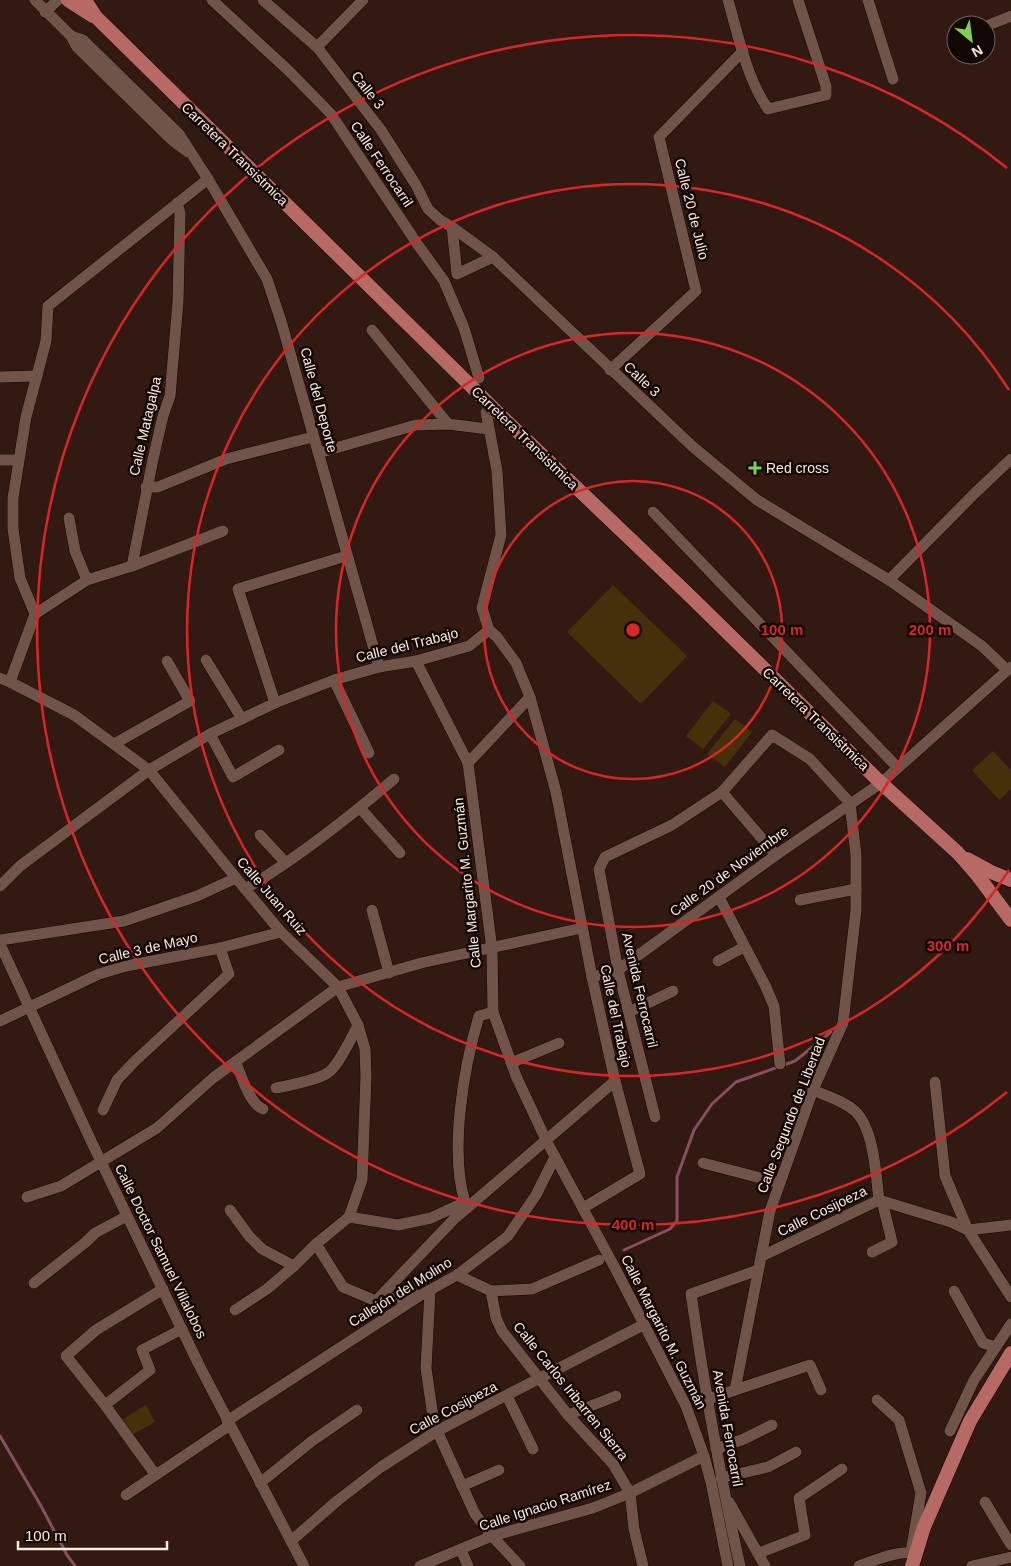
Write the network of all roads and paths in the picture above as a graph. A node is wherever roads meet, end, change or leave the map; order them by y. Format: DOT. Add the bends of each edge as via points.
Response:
graph roads {
  1 [pos="35,0"];
  2 [pos="58,0"];
  3 [pos="68,0"];
  4 [pos="85,0"];
  5 [pos="212,0"];
  6 [pos="262,0"];
  7 [pos="363,0"];
  8 [pos="728,0"];
  9 [pos="798,0"];
  10 [pos="868,0"];
  11 [pos="45,12"];
  12 [pos="1011,16"];
  13 [pos="96,17"];
  14 [pos="996,22"];
  15 [pos="317,47"];
  16 [pos="743,51"];
  17 [pos="893,78"];
  18 [pos="208,179"];
  19 [pos="177,203"];
  20 [pos="452,227"];
  21 [pos="493,257"];
  22 [pos="457,274"];
  23 [pos="444,281"];
  24 [pos="372,330"];
  25 [pos="610,370"];
  26 [pos="37,376"];
  27 [pos="0,377"];
  28 [pos="477,384"];
  29 [pos="491,411"];
  30 [pos="448,424"];
  31 [pos="488,429"];
  32 [pos="313,437"];
  33 [pos="318,453"];
  34 [pos="1011,459"];
  35 [pos="0,460"];
  36 [pos="18,460"];
  37 [pos="146,487"];
  38 [pos="653,512"];
  39 [pos="69,518"];
  40 [pos="223,530"];
  41 [pos="346,556"];
  42 [pos="132,566"];
  43 [pos="87,580"];
  44 [pos="889,580"];
  45 [pos="34,614"];
  46 [pos="490,630"];
  47 [pos="206,660"];
  48 [pos="168,661"];
  49 [pos="416,661"];
  50 [pos="379,667"];
  51 [pos="1009,669"];
  52 [pos="5,680"];
  53 [pos="334,680"];
  54 [pos="530,697"];
  55 [pos="276,703"];
  56 [pos="242,719"];
  57 [pos="210,734"];
  58 [pos="114,744"];
  59 [pos="279,750"];
  60 [pos="369,753"];
  61 [pos="468,763"];
  62 [pos="898,768"];
  63 [pos="148,770"];
  64 [pos="394,779"];
  65 [pos="881,783"];
  66 [pos="722,792"];
  67 [pos="850,804"];
  68 [pos="360,808"];
  69 [pos="260,835"];
  70 [pos="400,853"];
  71 [pos="958,853"];
  72 [pos="776,855"];
  73 [pos="286,863"];
  74 [pos="236,878"];
  75 [pos="1011,880"];
  76 [pos="0,886"];
  77 [pos="245,889"];
  78 [pos="856,889"];
  79 [pos="719,897"];
  80 [pos="800,900"];
  81 [pos="372,910"];
  82 [pos="1011,920"];
  83 [pos="582,928"];
  84 [pos="281,932"];
  85 [pos="0,942"];
  86 [pos="744,947"];
  87 [pos="220,948"];
  88 [pos="492,949"];
  89 [pos="3,956"];
  90 [pos="718,961"];
  91 [pos="618,970"];
  92 [pos="389,973"];
  93 [pos="592,977"];
  94 [pos="338,987"];
  95 [pos="673,991"];
  96 [pos="30,1007"];
  97 [pos="493,1012"];
  98 [pos="629,1012"];
  99 [pos="0,1021"];
  100 [pos="358,1025"];
  101 [pos="559,1043"];
  102 [pos="236,1062"];
  103 [pos="511,1063"];
  104 [pos="780,1064"];
  105 [pos="615,1081"];
  106 [pos="935,1082"];
  107 [pos="276,1088"];
  108 [pos="813,1090"];
  109 [pos="263,1109"];
  110 [pos="103,1110"];
  111 [pos="655,1117"];
  112 [pos="546,1140"];
  113 [pos="555,1157"];
  114 [pos="101,1162"];
  115 [pos="704,1163"];
  116 [pos="780,1183"];
  117 [pos="27,1197"];
  118 [pos="879,1200"];
  119 [pos="466,1205"];
  120 [pos="583,1208"];
  121 [pos="230,1210"];
  122 [pos="127,1216"];
  123 [pos="349,1217"];
  124 [pos="1011,1225"];
  125 [pos="968,1230"];
  126 [pos="316,1244"];
  127 [pos="872,1252"];
  128 [pos="762,1256"];
  129 [pos="599,1260"];
  130 [pos="294,1266"];
  131 [pos="758,1270"];
  132 [pos="457,1275"];
  133 [pos="34,1283"];
  134 [pos="162,1289"];
  135 [pos="492,1291"];
  136 [pos="954,1291"];
  137 [pos="426,1293"];
  138 [pos="1011,1297"];
  139 [pos="376,1301"];
  140 [pos="234,1310"];
  141 [pos="1011,1324"];
  142 [pos="643,1325"];
  143 [pos="182,1329"];
  144 [pos="996,1347"];
  145 [pos="1011,1353"];
  146 [pos="540,1378"];
  147 [pos="735,1390"];
  148 [pos="821,1390"];
  149 [pos="508,1396"];
  150 [pos="616,1396"];
  151 [pos="706,1400"];
  152 [pos="877,1400"];
  153 [pos="105,1405"];
  154 [pos="357,1410"];
  155 [pos="568,1415"];
  156 [pos="228,1423"];
  157 [pos="772,1425"];
  158 [pos="437,1431"];
  159 [pos="950,1431"];
  160 [pos="534,1449"];
  161 [pos="716,1450"];
  162 [pos="796,1452"];
  163 [pos="704,1456"];
  164 [pos="842,1469"];
  165 [pos="499,1470"];
  166 [pos="155,1474"];
  167 [pos="721,1478"];
  168 [pos="260,1483"];
  169 [pos="462,1486"];
  170 [pos="126,1494"];
  171 [pos="630,1494"];
  172 [pos="725,1496"];
  173 [pos="985,1502"];
  174 [pos="492,1536"];
  175 [pos="292,1541"];
  176 [pos="1011,1545"];
  177 [pos="461,1550"];
  178 [pos="759,1553"];
  179 [pos="913,1557"];
  180 [pos="1011,1557"];
  181 [pos="989,1565"];
  182 [pos="304,1566"];
  183 [pos="420,1566"];
  184 [pos="468,1566"];
  185 [pos="520,1566"];
  186 [pos="643,1566"];
  187 [pos="728,1566"];
  188 [pos="740,1566"];
  189 [pos="765,1566"];
  190 [pos="860,1566"];
  191 [pos="972,1566"];
  1 -- 11 [label="street, Calle del Deporte"];
  2 -- 11 [label="street"];
  3 -- 13 [label="main road, Carretera Transistmica"];
  4 -- 13 [label="main road, Carretera Transistmica"];
  5 -- 23 [label="street, Calle Ferrocarril" via="331,114"];
  6 -- 15 [label="street, Calle 3"];
  7 -- 15 [label="street"];
  8 -- 16 [label="street"];
  9 -- 16 [label="street" via="826,86 826,95 768,109 760,97"];
  10 -- 17 [label="street"];
  11 -- 18 [label="street, Calle del Deporte" via="71,36 83,40 179,134"];
  12 -- 14 [label="street"];
  13 -- 28 [label="main road, Carretera Transistmica"];
  15 -- 20 [label="street, Calle 3" via="391,145 428,209"];
  16 -- 25 [label="street, Calle 20 de Julio" via="659,137 696,291"];
  18 -- 19 [label="street"];
  18 -- 32 [label="street, Calle del Deporte" via="267,279"];
  19 -- 26 [label="street" via="48,306 46,341"];
  19 -- 37 [label="street, Calle Matagalpa" via="180,213 178,302 170,396"];
  20 -- 21 [label="street, Calle 3"];
  20 -- 22 [label="street"];
  21 -- 22 [label="street"];
  21 -- 25 [label="street, Calle 3"];
  22 -- 23 [label="street"];
  23 -- 28 [label="street, Calle Ferrocarril" via="464,328"];
  24 -- 30 [label="street"];
  25 -- 44 [label="street, Calle 3" via="692,446 757,500"];
  26 -- 27 [label="street"];
  26 -- 36 [label="street"];
  28 -- 29 [label="main road, Carretera Transistmica, bridge"];
  29 -- 31 [label="street"];
  29 -- 65 [label="main road, Carretera Transistmica" via="690,596"];
  30 -- 31 [label="street"];
  30 -- 33 [label="street" via="416,425"];
  31 -- 46 [label="street" via="497,471 501,535 482,608"];
  32 -- 33 [label="street, Calle del Deporte"];
  32 -- 37 [label="street" via="226,459 158,487"];
  33 -- 41 [label="street, Calle del Deporte"];
  34 -- 44 [label="street"];
  35 -- 36 [label="street"];
  36 -- 45 [label="street" via="13,529 20,578"];
  37 -- 42 [label="street, Calle Matagalpa"];
  38 -- 62 [label="street"];
  39 -- 43 [label="street" via="75,551"];
  40 -- 42 [label="street"];
  41 -- 50 [label="street, Calle del Deporte"];
  41 -- 55 [label="street" via="238,589"];
  42 -- 43 [label="street"];
  43 -- 45 [label="street"];
  44 -- 51 [label="street, Calle 3"];
  45 -- 52 [label="street"];
  46 -- 49 [label="street, Calle del Trabajo" via="469,646"];
  46 -- 54 [label="street, Calle del Trabajo" via="516,663"];
  47 -- 56 [label="street"];
  48 -- 58 [label="street" via="190,701"];
  49 -- 50 [label="street, Calle del Trabajo"];
  49 -- 61 [label="street, Calle Margarito M. Guzmán"];
  50 -- 53 [label="street, Calle del Trabajo"];
  51 -- 62 [label="street, Calle 20 de Noviembre"];
  52 -- 58 [label="street, Calle Juan Ruiz" via="74,715"];
  53 -- 55 [label="street, Calle del Trabajo"];
  53 -- 60 [label="street"];
  54 -- 61 [label="street"];
  54 -- 83 [label="street, Calle del Trabajo" via="556,792"];
  55 -- 56 [label="street, Calle del Trabajo"];
  56 -- 57 [label="street, Calle del Trabajo"];
  57 -- 59 [label="street" via="233,778"];
  57 -- 63 [label="street, Calle del Trabajo"];
  58 -- 63 [label="street, Calle Juan Ruiz"];
  61 -- 88 [label="street, Calle Margarito M. Guzmán"];
  62 -- 65 [label="street, Calle 20 de Noviembre"];
  63 -- 74 [label="street, Calle Juan Ruiz"];
  63 -- 76 [label="street, Calle del Trabajo" via="20,866"];
  64 -- 68 [label="street"];
  65 -- 67 [label="street, Calle 20 de Noviembre"];
  65 -- 71 [label="main road, Carretera Transistmica"];
  66 -- 67 [label="street" via="772,735 810,759"];
  66 -- 72 [label="street"];
  66 -- 91 [label="street, Avenida Ferrocarril" via="672,825 605,857 599,869"];
  67 -- 72 [label="street, Calle 20 de Noviembre"];
  67 -- 78 [label="street, Calle Segundo de Libertad"];
  68 -- 70 [label="street"];
  68 -- 73 [label="street"];
  69 -- 73 [label="street"];
  71 -- 75 [label="main road, Carretera Transistmica"];
  71 -- 82 [label="main road, Carretera Transistmica"];
  72 -- 79 [label="street, Calle 20 de Noviembre"];
  73 -- 77 [label="street"];
  74 -- 77 [label="street, Calle Juan Ruiz"];
  74 -- 85 [label="street" via="197,896 124,921"];
  77 -- 84 [label="street, Calle Juan Ruiz"];
  78 -- 80 [label="street"];
  78 -- 108 [label="street, Calle Segundo de Libertad" via="843,1024"];
  79 -- 86 [label="street"];
  79 -- 91 [label="street, Calle 20 de Noviembre"];
  81 -- 92 [label="street"];
  83 -- 88 [label="street"];
  83 -- 93 [label="street, Calle del Trabajo"];
  84 -- 87 [label="street, Calle 3 de Mayo"];
  84 -- 94 [label="street, Calle Juan Ruiz"];
  85 -- 89 [label="street, Calle Doctor Samuel Villalobos"];
  86 -- 90 [label="street"];
  86 -- 104 [label="street" via="774,1006"];
  87 -- 96 [label="street, Calle 3 de Mayo" via="99,974"];
  87 -- 110 [label="street" via="229,974 134,1062 118,1080"];
  88 -- 92 [label="street"];
  88 -- 97 [label="street, Calle Margarito M. Guzmán"];
  89 -- 96 [label="street, Calle Doctor Samuel Villalobos"];
  91 -- 93 [label="street, Calle 20 de Noviembre"];
  91 -- 98 [label="street, Avenida Ferrocarril"];
  92 -- 94 [label="street"];
  93 -- 105 [label="street, Calle del Trabajo"];
  94 -- 100 [label="street, Calle Juan Ruiz"];
  94 -- 102 [label="street"];
  95 -- 98 [label="street"];
  96 -- 99 [label="street, Calle 3 de Mayo"];
  96 -- 114 [label="street, Calle Doctor Samuel Villalobos"];
  97 -- 103 [label="street, Calle Margarito M. Guzmán"];
  97 -- 119 [label="street" via="479,1016 459,1120 459,1178"];
  98 -- 111 [label="street, Avenida Ferrocarril"];
  100 -- 107 [label="street" via="347,1047 328,1072"];
  100 -- 123 [label="street, Calle Juan Ruiz" via="365,1049 364,1152 362,1180"];
  101 -- 103 [label="street"];
  102 -- 109 [label="street" via="252,1100"];
  102 -- 114 [label="street" via="157,1128"];
  103 -- 112 [label="street, Calle Margarito M. Guzmán"];
  105 -- 112 [label="street"];
  105 -- 120 [label="street, Calle del Trabajo" via="640,1174"];
  106 -- 125 [label="street" via="945,1176"];
  108 -- 116 [label="street, Calle Segundo de Libertad"];
  108 -- 118 [label="street" via="846,1105 862,1120 873,1150"];
  112 -- 113 [label="street, Calle Margarito M. Guzmán"];
  112 -- 119 [label="street"];
  113 -- 120 [label="street, Calle Margarito M. Guzmán"];
  113 -- 132 [label="street, Callejón del Molino" via="536,1196 508,1236"];
  114 -- 117 [label="street" via="60,1186"];
  114 -- 122 [label="street, Calle Doctor Samuel Villalobos"];
  115 -- 116 [label="street"];
  116 -- 128 [label="street, Calle Segundo de Libertad" via="770,1211"];
  118 -- 125 [label="street, Calle Cosijoeza"];
  118 -- 127 [label="street" via="892,1242"];
  118 -- 128 [label="street, Calle Cosijoeza"];
  119 -- 123 [label="street" via="431,1218 398,1225"];
  119 -- 139 [label="street"];
  120 -- 142 [label="street, Calle Margarito M. Guzmán"];
  121 -- 130 [label="street" via="262,1249"];
  122 -- 133 [label="street" via="95,1233"];
  122 -- 134 [label="street, Calle Doctor Samuel Villalobos"];
  123 -- 126 [label="street"];
  124 -- 125 [label="street, Calle Cosijoeza"];
  125 -- 138 [label="street"];
  126 -- 130 [label="street"];
  126 -- 139 [label="street" via="343,1287"];
  128 -- 131 [label="street, Calle Segundo de Libertad"];
  129 -- 135 [label="street" via="532,1289"];
  130 -- 140 [label="street" via="267,1289"];
  131 -- 147 [label="street, Calle Segundo de Libertad"];
  131 -- 151 [label="street, Avenida Ferrocarril" via="691,1294"];
  132 -- 135 [label="street"];
  132 -- 137 [label="street, Callejón del Molino"];
  134 -- 143 [label="street, Calle Doctor Samuel Villalobos"];
  134 -- 153 [label="street" via="96,1330 66,1356"];
  135 -- 146 [label="street, Calle Carlos Iribarren Sierra" via="496,1318 502,1331"];
  136 -- 144 [label="street" via="983,1343"];
  137 -- 139 [label="street"];
  137 -- 156 [label="street, Callejón del Molino"];
  137 -- 158 [label="street" via="426,1368"];
  141 -- 144 [label="street"];
  142 -- 146 [label="street, Calle Cosijoeza"];
  142 -- 163 [label="street, Calle Margarito M. Guzmán" via="686,1406"];
  143 -- 153 [label="street" via="142,1350 150,1370"];
  143 -- 156 [label="street, Calle Doctor Samuel Villalobos"];
  144 -- 159 [label="street" via="974,1380"];
  145 -- 179 [label="main road" via="970,1421"];
  146 -- 149 [label="street, Calle Cosijoeza"];
  146 -- 155 [label="street, Calle Carlos Iribarren Sierra"];
  147 -- 148 [label="street" via="810,1365"];
  147 -- 151 [label="street"];
  149 -- 158 [label="street, Calle Cosijoeza"];
  149 -- 160 [label="street"];
  150 -- 155 [label="street"];
  151 -- 161 [label="street, Avenida Ferrocarril"];
  152 -- 179 [label="street" via="898,1420 921,1492"];
  153 -- 166 [label="street"];
  154 -- 168 [label="street"];
  155 -- 171 [label="street, Calle Carlos Iribarren Sierra" via="613,1464"];
  156 -- 166 [label="street, Callejón del Molino"];
  156 -- 168 [label="street, Calle Doctor Samuel Villalobos"];
  157 -- 161 [label="street"];
  158 -- 169 [label="street"];
  158 -- 175 [label="street, Calle Cosijoeza" via="381,1467"];
  161 -- 167 [label="street, Avenida Ferrocarril"];
  162 -- 167 [label="street" via="768,1467"];
  163 -- 171 [label="street, Calle Ignacio Ramírez"];
  163 -- 187 [label="street, Calle Margarito M. Guzmán"];
  164 -- 178 [label="street" via="799,1498 805,1534"];
  165 -- 169 [label="street"];
  166 -- 170 [label="street, Callejón del Molino"];
  167 -- 172 [label="street, Avenida Ferrocarril"];
  168 -- 175 [label="street, Calle Doctor Samuel Villalobos"];
  169 -- 174 [label="street" via="475,1514"];
  171 -- 174 [label="street, Calle Ignacio Ramírez" via="593,1508"];
  171 -- 186 [label="street, Calle Carlos Iribarren Sierra"];
  172 -- 178 [label="street"];
  172 -- 188 [label="street, Avenida Ferrocarril"];
  173 -- 176 [label="street"];
  174 -- 177 [label="street, Calle Ignacio Ramírez"];
  174 -- 185 [label="street"];
  175 -- 182 [label="street, Calle Doctor Samuel Villalobos"];
  177 -- 183 [label="street, Calle Ignacio Ramírez"];
  177 -- 184 [label="street"];
  178 -- 189 [label="street"];
  179 -- 190 [label="street" via="891,1556"];
  180 -- 181 [label="street"];
  181 -- 191 [label="street"];
}
